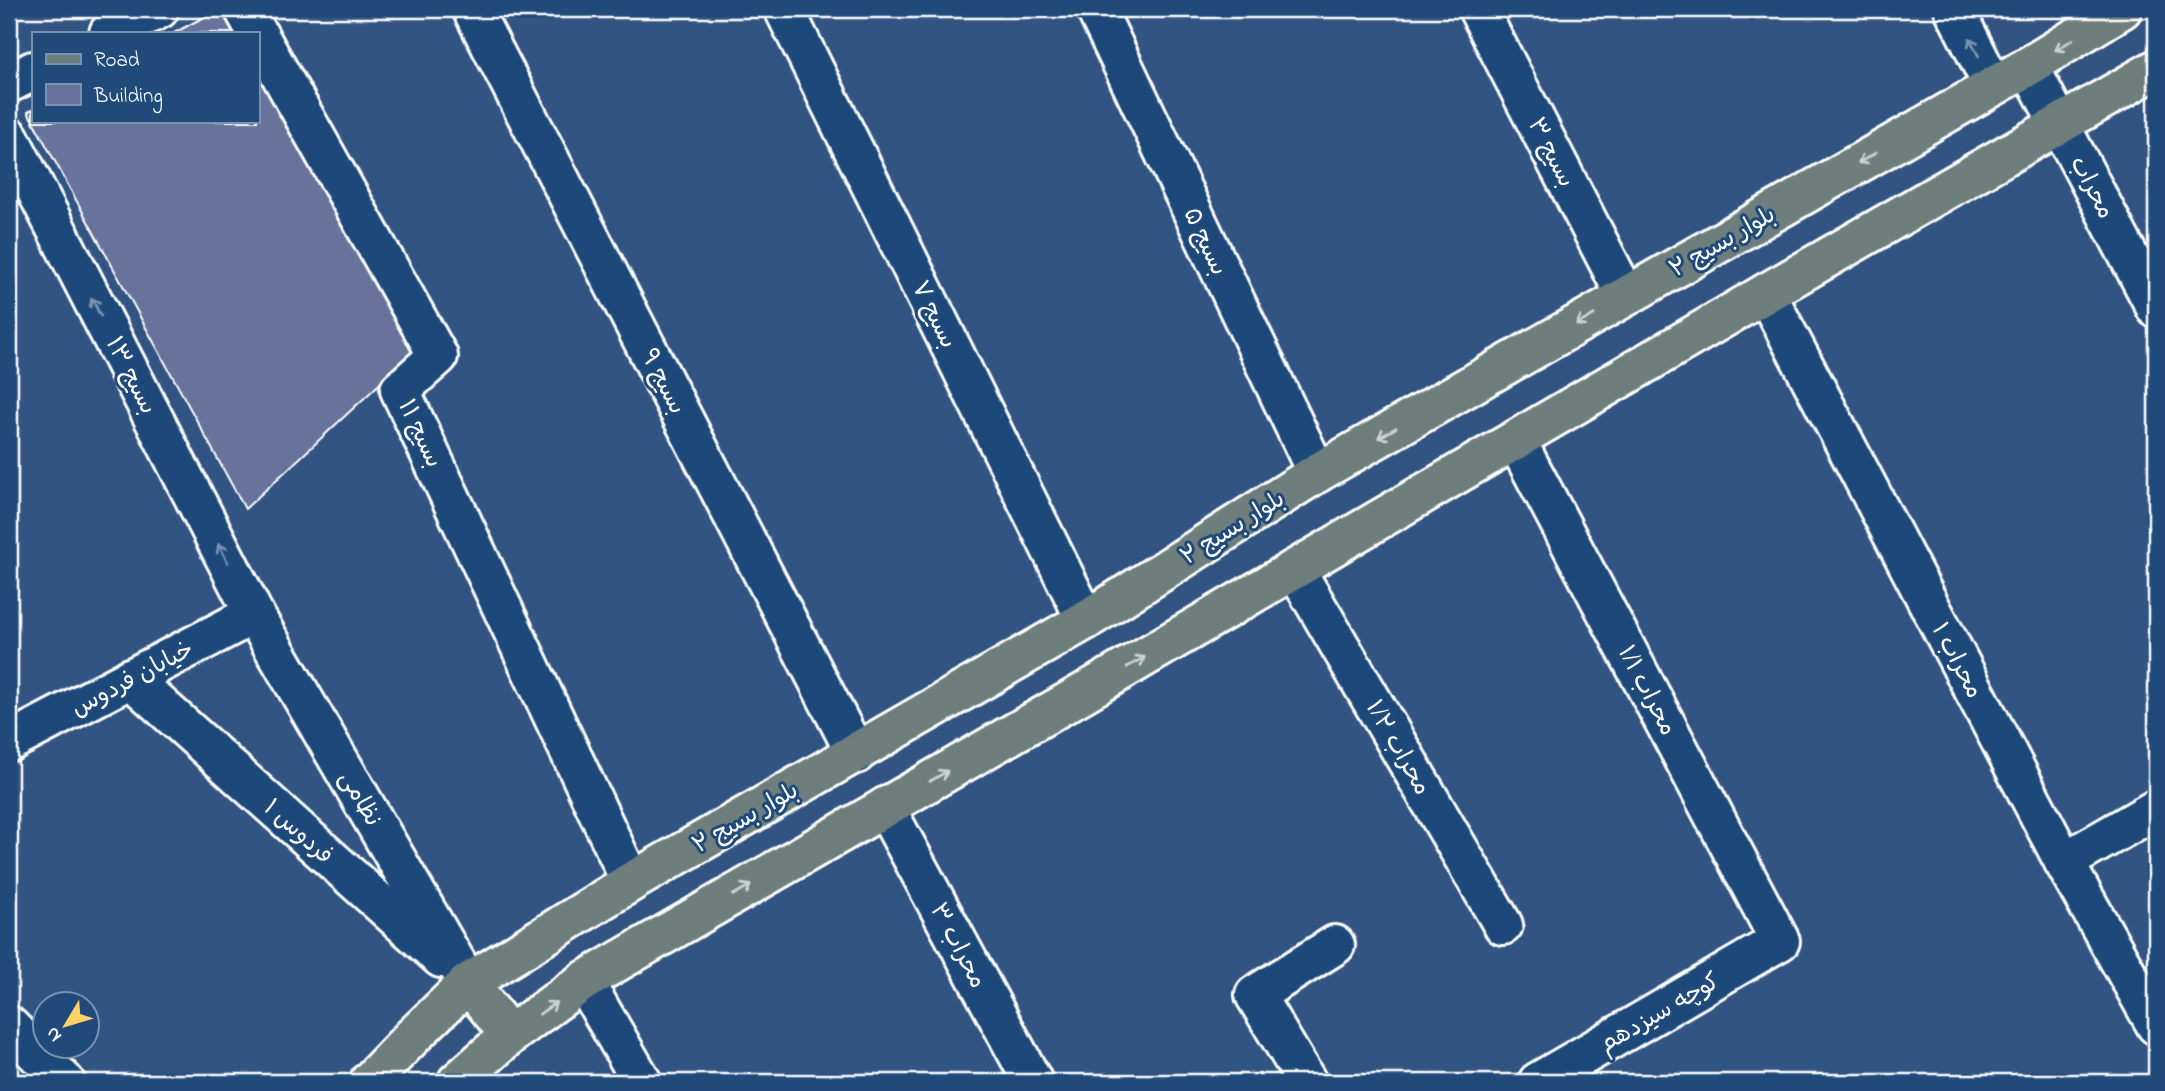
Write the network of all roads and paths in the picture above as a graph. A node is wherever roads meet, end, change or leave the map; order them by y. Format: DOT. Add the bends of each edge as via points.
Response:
graph roads {
  1 [pos="159,9"];
  2 [pos="244,9"];
  3 [pos="472,9"];
  4 [pos="784,9"];
  5 [pos="1096,9"];
  6 [pos="1478,9"];
  7 [pos="1954,9"];
  8 [pos="2122,9"];
  9 [pos="111,32"];
  10 [pos="257,32"];
  11 [pos="259,36"];
  12 [pos="2029,66"];
  13 [pos="2156,69"];
  14 [pos="32,72"];
  15 [pos="9,83"];
  16 [pos="1993,86"];
  17 [pos="2059,123"];
  18 [pos="9,137"];
  19 [pos="1766,293"];
  20 [pos="1626,296"];
  21 [pos="2156,308"];
  22 [pos="1516,440"];
  23 [pos="1317,473"];
  24 [pos="1295,569"];
  25 [pos="254,614"];
  26 [pos="1086,620"];
  27 [pos="130,678"];
  28 [pos="9,741"];
  29 [pos="856,754"];
  30 [pos="885,807"];
  31 [pos="2156,809"];
  32 [pos="2064,862"];
  33 [pos="631,882"];
  34 [pos="1503,925"];
  35 [pos="1780,941"];
  36 [pos="1335,945"];
  37 [pos="584,981"];
  38 [pos="468,983"];
  39 [pos="2156,1025"];
  40 [pos="510,1035"];
  41 [pos="19,1037"];
  42 [pos="65,1082"];
  43 [pos="369,1082"];
  44 [pos="457,1082"];
  45 [pos="642,1082"];
  46 [pos="1033,1082"];
  47 [pos="1307,1082"];
  48 [pos="1538,1082"];
  1 -- 9 [label="street"];
  2 -- 10 [label="street, ۱۱ بسیج"];
  3 -- 29 [label="street, ۹ بسیج"];
  4 -- 26 [label="street, ۷ بسیج"];
  5 -- 23 [label="street, ۵ بسیج"];
  6 -- 20 [label="street, ۳ بسیج"];
  16 -- 7 [label="street, one-way"];
  8 -- 12 [label="main road, بلوار بسیج ۲, one-way"];
  11 -- 33 [label="street, ۱۱ بسیج" via="438,355 400,390"];
  12 -- 16 [label="main road, بلوار بسیج ۲"];
  12 -- 17 [label="street, محراب"];
  13 -- 17 [label="main road"];
  14 -- 15 [label="street"];
  16 -- 20 [label="main road, بلوار بسیج ۲, one-way"];
  17 -- 19 [label="main road"];
  17 -- 21 [label="street, محراب"];
  25 -- 18 [label="street, ۱۳ بسیج, one-way"];
  19 -- 22 [label="main road"];
  19 -- 32 [label="street, محراب ۱"];
  20 -- 23 [label="main road, بلوار بسیج ۲, one-way"];
  22 -- 24 [label="main road"];
  22 -- 35 [label="street, محراب ۱/۱"];
  23 -- 26 [label="main road, بلوار بسیج ۲"];
  30 -- 24 [label="main road, one-way"];
  24 -- 34 [label="street, محراب ۱/۲"];
  25 -- 27 [label="street, خیابان فردوس"];
  25 -- 38 [label="street, نظامی"];
  26 -- 29 [label="main road, بلوار بسیج ۲"];
  27 -- 28 [label="street, خیابان فردوس"];
  27 -- 38 [label="street, فردوس ۱"];
  29 -- 33 [label="main road, بلوار بسیج ۲"];
  37 -- 30 [label="main road, one-way"];
  30 -- 46 [label="street, محراب ۳"];
  31 -- 32 [label="street"];
  32 -- 39 [label="street, محراب ۱"];
  33 -- 38 [label="main road, بلوار بسیج ۲"];
  35 -- 48 [label="street, کوچه سیزدهم"];
  36 -- 47 [label="street" via="1255,995"];
  40 -- 37 [label="main road, one-way"];
  37 -- 45 [label="street"];
  38 -- 40 [label="main road"];
  38 -- 43 [label="main road, بلوار بسیج ۲"];
  40 -- 44 [label="main road"];
  41 -- 42 [label="street"];
}
